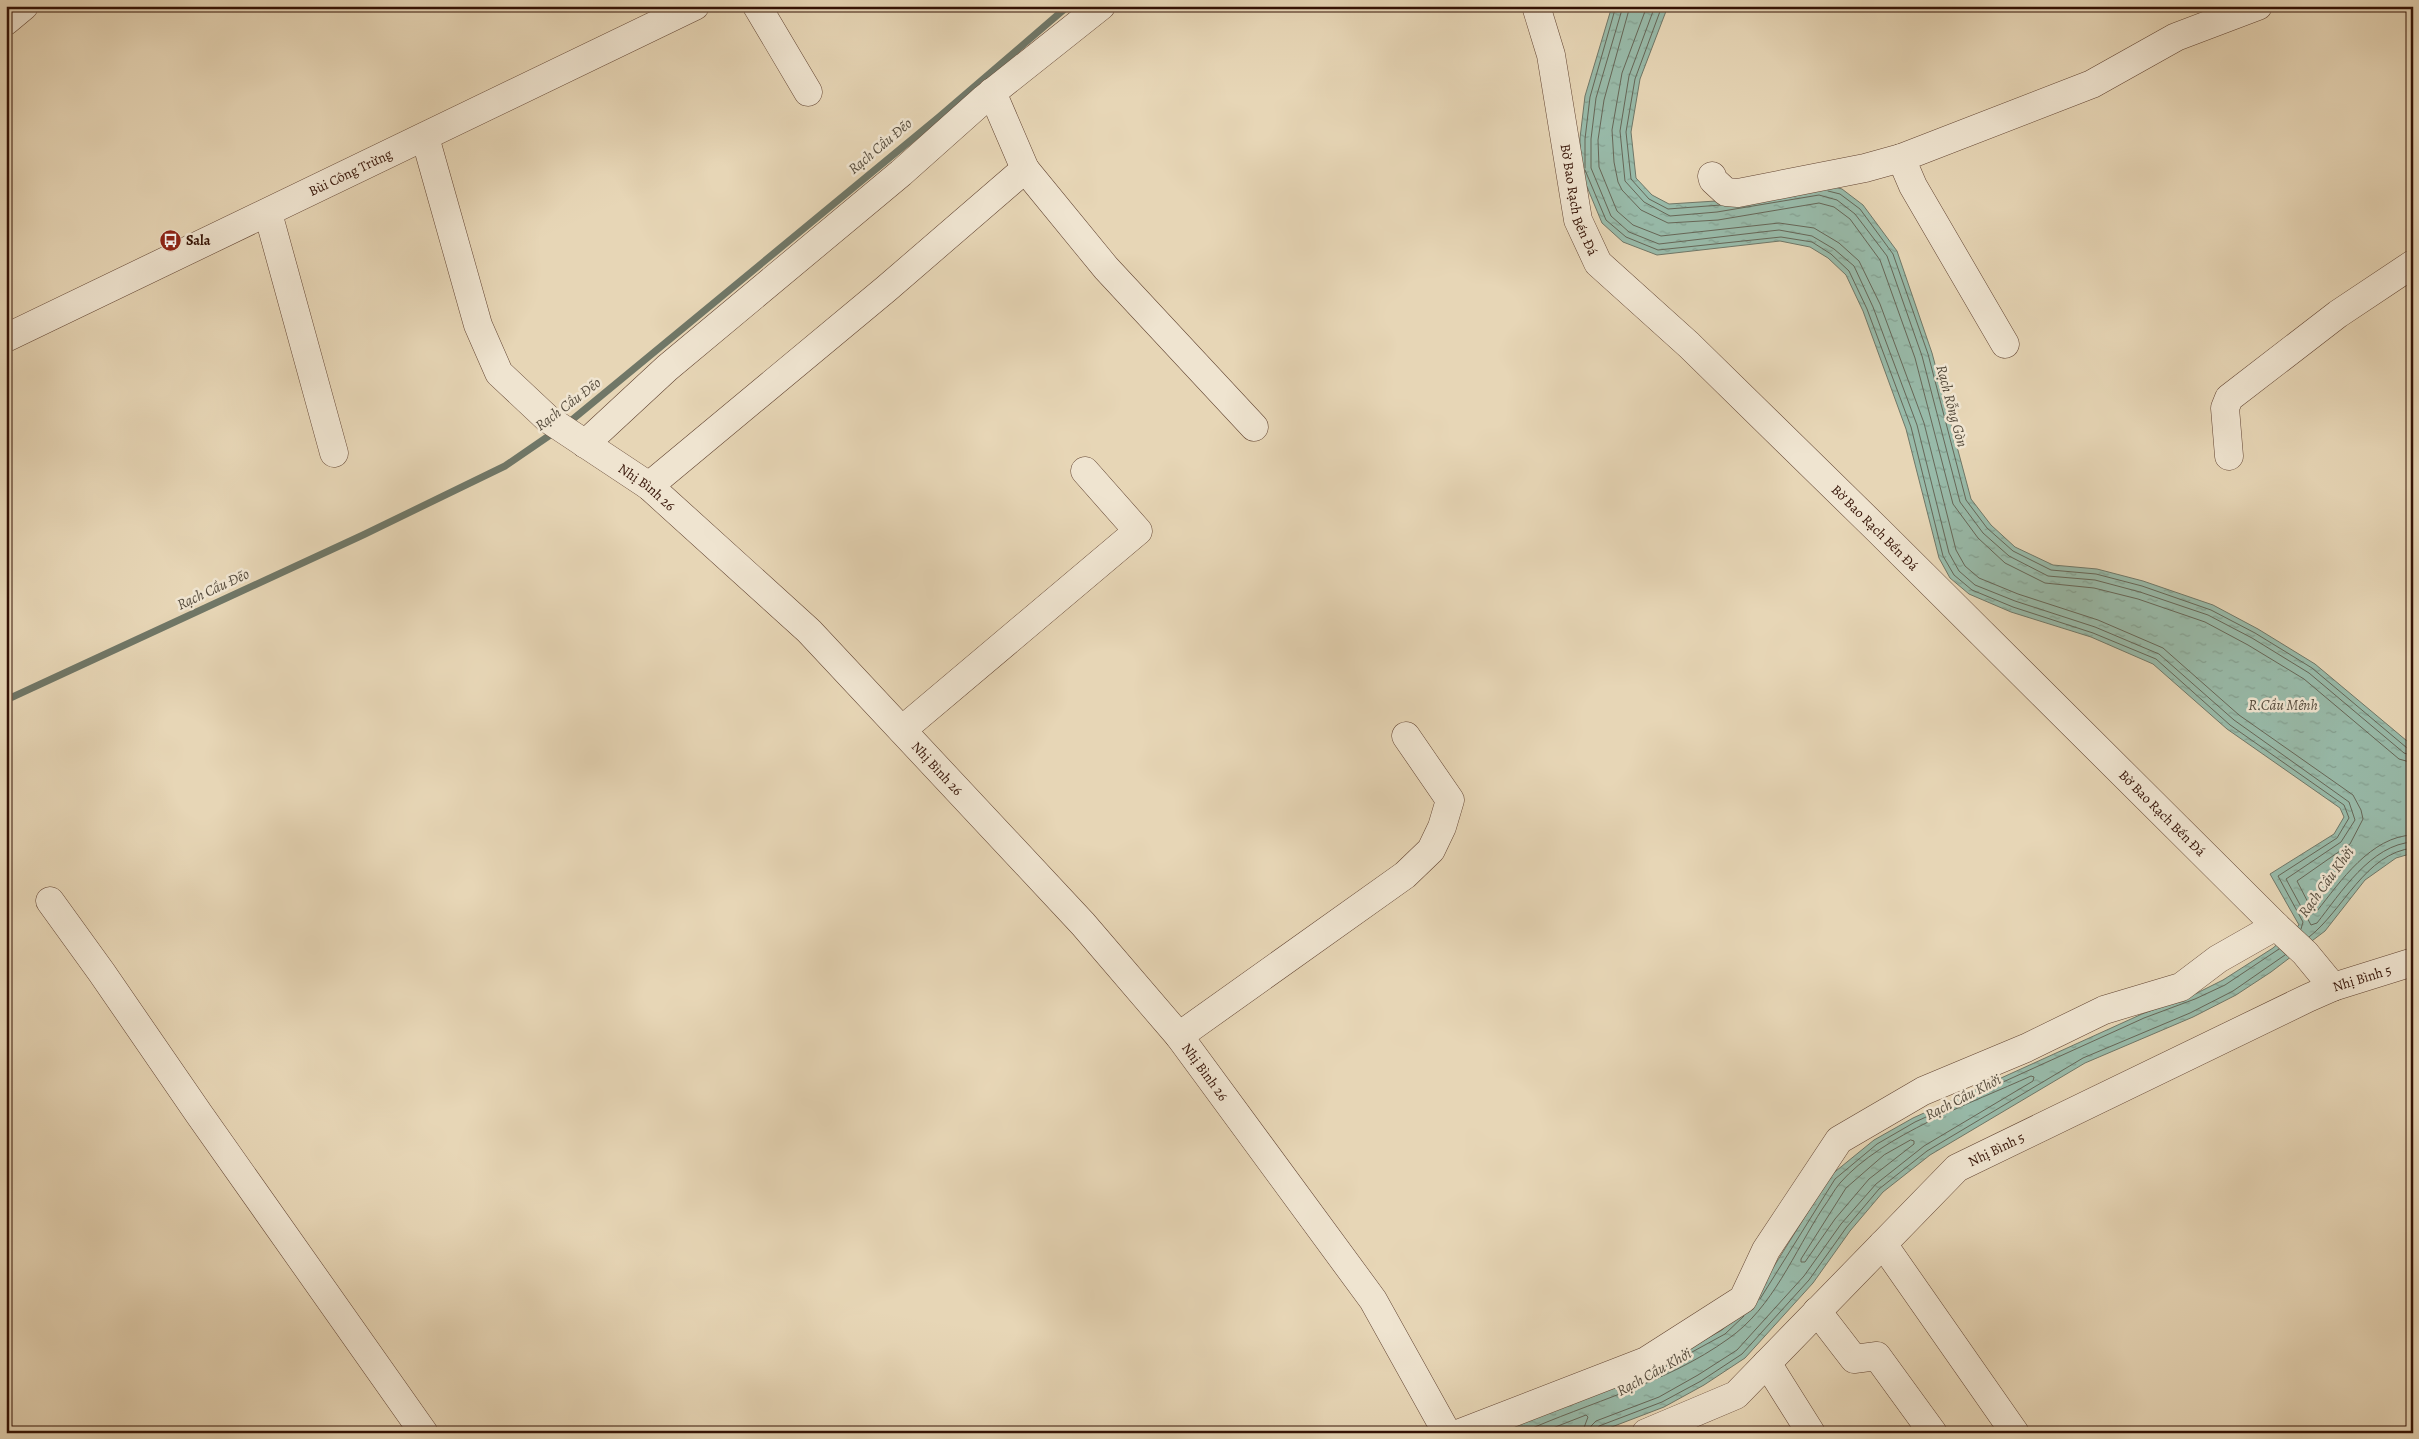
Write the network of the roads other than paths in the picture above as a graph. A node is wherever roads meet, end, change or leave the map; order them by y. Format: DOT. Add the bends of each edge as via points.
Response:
graph roads {
  1 [pos="24,6"];
  2 [pos="695,6"];
  3 [pos="757,6"];
  4 [pos="1101,6"];
  5 [pos="1536,6"];
  6 [pos="2258,6"];
  7 [pos="6,22"];
  8 [pos="808,92"];
  9 [pos="992,92"];
  10 [pos="425,137"];
  11 [pos="1901,158"];
  12 [pos="1025,169"];
  13 [pos="1712,176"];
  14 [pos="268,212"];
  15 [pos="2413,264"];
  16 [pos="6,338"];
  17 [pos="2005,344"];
  18 [pos="1254,427"];
  19 [pos="580,440"];
  20 [pos="334,453"];
  21 [pos="2229,456"];
  22 [pos="1085,471"];
  23 [pos="649,486"];
  24 [pos="902,730"];
  25 [pos="1406,736"];
  26 [pos="50,901"];
  27 [pos="2280,929"];
  28 [pos="2413,962"];
  29 [pos="2333,987"];
  30 [pos="1179,1036"];
  31 [pos="1883,1244"];
  32 [pos="1817,1311"];
  33 [pos="1767,1363"];
  34 [pos="424,1433"];
  35 [pos="1447,1433"];
  36 [pos="1460,1433"];
  37 [pos="1646,1433"];
  38 [pos="1811,1433"];
  39 [pos="1933,1433"];
  40 [pos="2015,1433"];
  1 -- 7 [label="street"];
  2 -- 10 [label="street, Bùi Công Trừng"];
  3 -- 8 [label="street"];
  4 -- 9 [label="street"];
  5 -- 27 [label="street, Bờ Bao Rạch Bến Đá" via="1551,54 1578,220 1598,263 1690,345"];
  6 -- 11 [label="street" via="2176,37 2092,84"];
  9 -- 12 [label="street"];
  9 -- 19 [label="street" via="901,173"];
  10 -- 14 [label="street, Bùi Công Trừng"];
  10 -- 19 [label="street, Nhị Bình 26" via="488,351 500,374 548,420"];
  11 -- 13 [label="street" via="1738,193 1726,192"];
  11 -- 17 [label="street" via="1912,186"];
  12 -- 18 [label="street" via="1106,268"];
  12 -- 23 [label="street"];
  14 -- 16 [label="street, Bùi Công Trừng"];
  14 -- 20 [label="street"];
  15 -- 21 [label="street" via="2338,314 2228,398 2225,408"];
  19 -- 23 [label="street, Nhị Bình 26"];
  22 -- 24 [label="street" via="1138,531"];
  23 -- 24 [label="street, Nhị Bình 26" via="808,631"];
  24 -- 30 [label="street, Nhị Bình 26" via="1083,924"];
  25 -- 30 [label="street" via="1450,800 1431,850 1406,874"];
  26 -- 34 [label="street"];
  27 -- 29 [label="street, Bờ Bao Rạch Bến Đá"];
  27 -- 36 [label="street" via="2218,959 2181,987 2104,1010 2026,1048 1923,1090 1839,1140 1766,1250 1743,1299 1646,1361"];
  28 -- 29 [label="street, Nhị Bình 5"];
  29 -- 31 [label="street, Nhị Bình 5" via="1956,1168"];
  30 -- 35 [label="street, Nhị Bình 26" via="1373,1300"];
  31 -- 32 [label="street, Nhị Bình 5"];
  31 -- 40 [label="street"];
  32 -- 33 [label="street, Nhị Bình 5"];
  32 -- 39 [label="street" via="1854,1359 1878,1356"];
  33 -- 37 [label="street, Nhị Bình 5" via="1736,1395"];
  33 -- 38 [label="street"];
}
